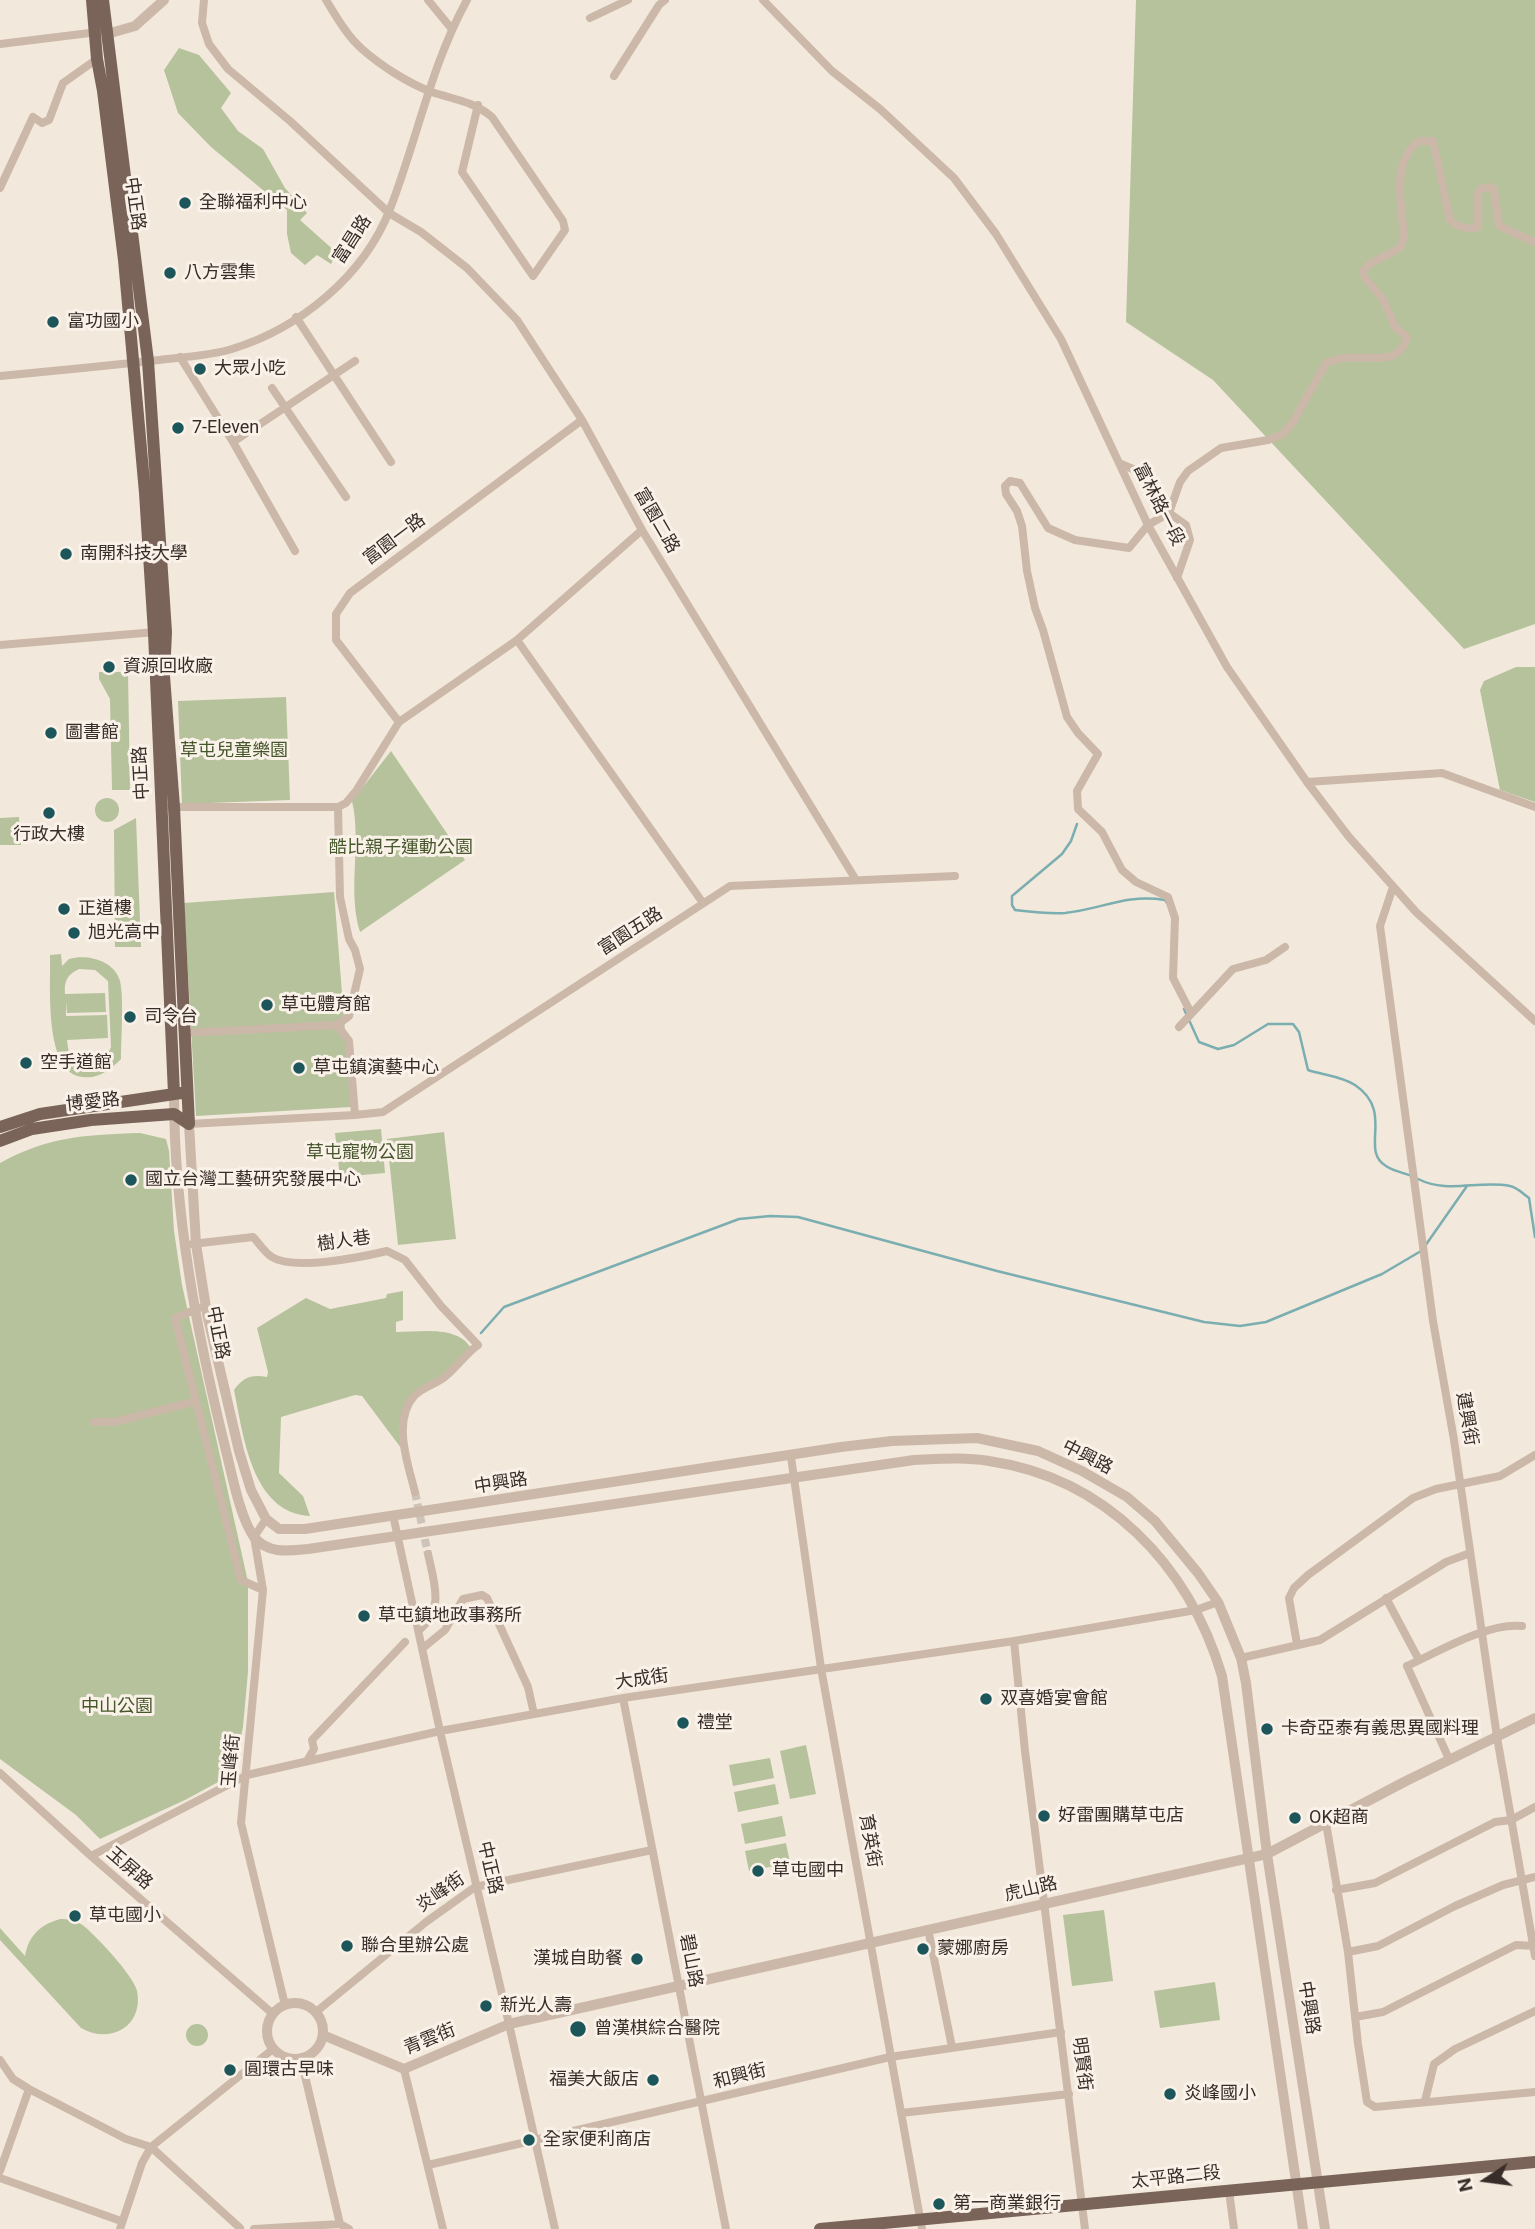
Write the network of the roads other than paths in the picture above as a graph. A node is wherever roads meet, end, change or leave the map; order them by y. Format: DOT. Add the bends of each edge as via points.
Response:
graph roads {
  1 [pos="92,0"];
  2 [pos="103,0"];
  3 [pos="164,0"];
  4 [pos="204,0"];
  5 [pos="326,0"];
  6 [pos="428,0"];
  7 [pos="467,0"];
  8 [pos="628,0"];
  9 [pos="763,0"];
  10 [pos="659,2"];
  11 [pos="590,18"];
  12 [pos="452,28"];
  13 [pos="101,32"];
  14 [pos="0,44"];
  15 [pos="97,59"];
  16 [pos="614,76"];
  17 [pos="429,91"];
  18 [pos="478,106"];
  19 [pos="0,188"];
  20 [pos="389,213"];
  21 [pos="1535,242"];
  22 [pos="296,317"];
  23 [pos="180,357"];
  24 [pos="355,360"];
  25 [pos="141,362"];
  26 [pos="334,375"];
  27 [pos="0,376"];
  28 [pos="272,388"];
  29 [pos="284,407"];
  30 [pos="582,420"];
  31 [pos="233,442"];
  32 [pos="391,463"];
  33 [pos="1119,463"];
  34 [pos="346,498"];
  35 [pos="1169,513"];
  36 [pos="1148,525"];
  37 [pos="642,530"];
  38 [pos="295,551"];
  39 [pos="1177,578"];
  40 [pos="160,632"];
  41 [pos="517,640"];
  42 [pos="0,645"];
  43 [pos="399,722"];
  44 [pos="1307,782"];
  45 [pos="167,807"];
  46 [pos="338,807"];
  47 [pos="1535,807"];
  48 [pos="955,876"];
  49 [pos="856,880"];
  50 [pos="1393,887"];
  51 [pos="703,904"];
  52 [pos="1285,947"];
  53 [pos="1190,1014"];
  54 [pos="1535,1021"];
  55 [pos="337,1025"];
  56 [pos="1181,1025"];
  57 [pos="185,1033"];
  58 [pos="187,1092"];
  59 [pos="174,1094"];
  60 [pos="174,1114"];
  61 [pos="355,1115"];
  62 [pos="189,1124"];
  63 [pos="0,1127"];
  64 [pos="0,1141"];
  65 [pos="183,1244"];
  66 [pos="196,1244"];
  67 [pos="200,1308"];
  68 [pos="196,1401"];
  69 [pos="94,1422"];
  70 [pos="1535,1455"];
  71 [pos="791,1457"];
  72 [pos="795,1477"];
  73 [pos="1461,1483"];
  74 [pos="415,1492"];
  75 [pos="393,1515"];
  76 [pos="266,1519"];
  77 [pos="396,1535"];
  78 [pos="254,1537"];
  79 [pos="1469,1553"];
  80 [pos="428,1554"];
  81 [pos="262,1590"];
  82 [pos="1386,1598"];
  83 [pos="1218,1602"];
  84 [pos="1196,1609"];
  85 [pos="1522,1626"];
  86 [pos="419,1630"];
  87 [pos="1482,1633"];
  88 [pos="1014,1640"];
  89 [pos="405,1642"];
  90 [pos="1297,1644"];
  91 [pos="423,1648"];
  92 [pos="1241,1658"];
  93 [pos="1419,1660"];
  94 [pos="821,1668"];
  95 [pos="623,1698"];
  96 [pos="534,1714"];
  97 [pos="1535,1718"];
  98 [pos="440,1731"];
  99 [pos="1497,1737"];
  100 [pos="1449,1759"];
  101 [pos="307,1761"];
  102 [pos="0,1773"];
  103 [pos="247,1775"];
  104 [pos="1535,1807"];
  105 [pos="1511,1820"];
  106 [pos="1326,1823"];
  107 [pos="652,1850"];
  108 [pos="1267,1854"];
  109 [pos="90,1856"];
  110 [pos="1250,1857"];
  111 [pos="1535,1877"];
  112 [pos="1521,1881"];
  113 [pos="475,1886"];
  114 [pos="1336,1890"];
  115 [pos="1045,1903"];
  116 [pos="928,1930"];
  117 [pos="870,1942"];
  118 [pos="1534,1946"];
  119 [pos="1348,1952"];
  120 [pos="1535,1956"];
  121 [pos="679,1984"];
  122 [pos="285,2005"];
  123 [pos="1535,2011"];
  124 [pos="316,2012"];
  125 [pos="273,2014"];
  126 [pos="1355,2017"];
  127 [pos="509,2024"];
  128 [pos="1061,2032"];
  129 [pos="323,2035"];
  130 [pos="952,2047"];
  131 [pos="273,2049"];
  132 [pos="890,2057"];
  133 [pos="301,2059"];
  134 [pos="0,2060"];
  135 [pos="404,2070"];
  136 [pos="29,2089"];
  137 [pos="1535,2092"];
  138 [pos="1069,2094"];
  139 [pos="1425,2101"];
  140 [pos="702,2103"];
  141 [pos="901,2113"];
  142 [pos="536,2141"];
  143 [pos="150,2147"];
  144 [pos="1535,2162"];
  145 [pos="428,2165"];
  146 [pos="0,2171"];
  147 [pos="0,2178"];
  148 [pos="1318,2183"];
  149 [pos="1296,2185"];
  150 [pos="1229,2191"];
  151 [pos="1083,2205"];
  152 [pos="340,2224"];
  153 [pos="921,2224"];
  154 [pos="120,2225"];
  155 [pos="239,2229"];
  156 [pos="253,2229"];
  157 [pos="349,2229"];
  158 [pos="443,2229"];
  159 [pos="555,2229"];
  160 [pos="726,2229"];
  161 [pos="820,2229"];
  162 [pos="1085,2229"];
  163 [pos="1234,2229"];
  164 [pos="1303,2229"];
  165 [pos="1325,2229"];
  1 -- 13 [label="main road, 中正路"];
  2 -- 13 [label="main road, 中正路"];
  3 -- 13 [label="street" via="135,26"];
  4 -- 20 [label="street, 富園二路" via="202,23 209,44 228,69"];
  5 -- 17 [label="street" via="361,48"];
  6 -- 12 [label="street"];
  7 -- 12 [label="street, 富昌路"];
  8 -- 11 [label="street"];
  9 -- 33 [label="street, 富林路一段" via="832,71 916,141 961,187 1061,339"];
  10 -- 16 [label="street"];
  12 -- 17 [label="street, 富昌路"];
  13 -- 14 [label="street"];
  13 -- 15 [label="main road, 中正路"];
  13 -- 25 [label="main road, 中正路"];
  15 -- 19 [label="street" via="63,83 49,120 42,123 33,117"];
  15 -- 25 [label="main road, 中正路"];
  17 -- 18 [label="street"];
  17 -- 20 [label="street, 富昌路"];
  18 -- 18 [label="street" via="462,172 533,276 565,230 563,221 492,117"];
  20 -- 22 [label="street, 富昌路" via="365,256 343,283"];
  20 -- 30 [label="street, 富園二路" via="422,232 494,293 517,320"];
  21 -- 35 [label="street" via="1499,226 1490,187 1478,193 1478,228 1455,225 1450,220 1433,141 1414,145 1400,171 1403,244 1368,264 1363,272 1383,299 1395,327 1408,337 1403,348 1392,357 1350,357 1326,363 1283,434 1221,447 1188,471"];
  22 -- 23 [label="street, 富昌路" via="231,349"];
  22 -- 26 [label="street"];
  23 -- 25 [label="street, 富昌路"];
  23 -- 31 [label="street"];
  24 -- 26 [label="street"];
  25 -- 27 [label="street, 富昌路"];
  25 -- 40 [label="main road, 中正路"];
  26 -- 29 [label="street"];
  26 -- 32 [label="street"];
  28 -- 29 [label="street"];
  29 -- 31 [label="street"];
  29 -- 34 [label="street"];
  30 -- 37 [label="street, 富園二路"];
  30 -- 43 [label="street, 富園一路" via="350,593 336,614 337,640"];
  31 -- 38 [label="street"];
  33 -- 35 [label="street" via="1135,470"];
  33 -- 36 [label="street, 富林路一段"];
  35 -- 36 [label="street"];
  35 -- 39 [label="street" via="1186,525 1190,540"];
  36 -- 39 [label="street, 富林路一段"];
  36 -- 53 [label="street" via="1129,548 1075,540 1048,528 1020,483 1010,481 1005,486 1022,526 1035,608 1067,717 1098,754 1077,791 1078,809 1102,832 1122,870 1168,897 1175,918 1173,978"];
  37 -- 41 [label="street"];
  37 -- 49 [label="street, 富園二路"];
  39 -- 44 [label="street, 富林路一段" via="1227,667"];
  40 -- 42 [label="street"];
  40 -- 45 [label="main road, 中正路"];
  41 -- 43 [label="street"];
  41 -- 51 [label="street"];
  43 -- 46 [label="street" via="355,791"];
  44 -- 47 [label="street" via="1442,773"];
  44 -- 50 [label="street, 富林路一段"];
  45 -- 46 [label="street"];
  45 -- 57 [label="main road, 中正路"];
  45 -- 59 [label="main road, 中正路"];
  46 -- 55 [label="street" via="340,897 359,969 349,1016"];
  48 -- 49 [label="street, 富園五路"];
  49 -- 51 [label="street, 富園五路" via="730,886"];
  50 -- 54 [label="street, 富林路一段"];
  50 -- 73 [label="street, 建興街" via="1380,926 1422,1245"];
  51 -- 61 [label="street, 富園五路" via="383,1112"];
  52 -- 53 [label="street" via="1266,960 1233,969"];
  53 -- 56 [label="street"];
  55 -- 57 [label="street"];
  55 -- 61 [label="street" via="349,1041"];
  57 -- 58 [label="main road, 中正路"];
  58 -- 59 [label="main road, 博愛路"];
  58 -- 62 [label="main road, 中正路"];
  59 -- 60 [label="street, 中正路"];
  59 -- 63 [label="main road, 博愛路" via="40,1114"];
  60 -- 62 [label="main road"];
  60 -- 64 [label="main road, 博愛路" via="67,1122"];
  60 -- 65 [label="street, 中正路"];
  61 -- 62 [label="street, 富園五路"];
  62 -- 66 [label="street, 中正路"];
  65 -- 66 [label="street, 樹人巷"];
  65 -- 67 [label="street, 中正路"];
  66 -- 67 [label="street, 中正路"];
  66 -- 74 [label="street, 樹人巷" via="253,1237 272,1258 290,1262 351,1259 387,1251 405,1260 478,1345 442,1379 414,1396 404,1413 405,1450"];
  67 -- 68 [label="street" via="176,1318"];
  67 -- 76 [label="street, 中正路" via="251,1490"];
  67 -- 78 [label="street, 中正路" via="206,1368 239,1500"];
  68 -- 69 [label="street" via="114,1422"];
  68 -- 81 [label="street" via="240,1580"];
  70 -- 73 [label="street" via="1500,1476"];
  71 -- 72 [label="street, 育英街"];
  71 -- 75 [label="street, 中興路"];
  71 -- 83 [label="street, 中興路" via="841,1447 938,1438 976,1438 1038,1451 1127,1497 1155,1521"];
  72 -- 77 [label="street, 中興路"];
  72 -- 84 [label="street, 中興路" via="949,1459 986,1460 1045,1475 1091,1497 1132,1527 1163,1561"];
  72 -- 94 [label="street, 育英街"];
  73 -- 79 [label="street, 建興街"];
  73 -- 90 [label="street" via="1413,1497 1294,1588 1289,1598"];
  75 -- 76 [label="street, 中興路" via="305,1529 279,1529"];
  75 -- 77 [label="street, 中正路"];
  76 -- 78 [label="street"];
  77 -- 78 [label="street, 中興路" via="289,1551 273,1551"];
  77 -- 86 [label="street, 中正路"];
  78 -- 81 [label="street, 玉峰街"];
  79 -- 82 [label="street"];
  79 -- 87 [label="street, 建興街"];
  80 -- 86 [label="street" via="438,1599 430,1620"];
  81 -- 103 [label="street, 玉峰街"];
  82 -- 90 [label="street" via="1320,1640"];
  82 -- 93 [label="street"];
  83 -- 84 [label="street, 大成街"];
  83 -- 92 [label="street, 中興路"];
  84 -- 88 [label="street, 大成街"];
  84 -- 110 [label="street, 中興路" via="1222,1676"];
  85 -- 87 [label="street"];
  86 -- 91 [label="street, 中正路"];
  87 -- 93 [label="street"];
  87 -- 99 [label="street, 建興街"];
  88 -- 94 [label="street, 大成街"];
  88 -- 115 [label="street, 明賢街"];
  89 -- 101 [label="street" via="312,1740 314,1749"];
  90 -- 92 [label="street"];
  91 -- 96 [label="street" via="445,1630 463,1599 482,1595 527,1686"];
  91 -- 98 [label="street, 中正路"];
  92 -- 108 [label="street, 中興路"];
  93 -- 100 [label="street" via="1407,1666"];
  94 -- 95 [label="street, 大成街"];
  94 -- 117 [label="street, 育英街"];
  95 -- 96 [label="street, 大成街"];
  95 -- 107 [label="street, 碧山路"];
  96 -- 98 [label="street, 大成街"];
  97 -- 99 [label="street, 虎山路"];
  98 -- 101 [label="street, 大成街"];
  98 -- 113 [label="street, 中正路"];
  99 -- 100 [label="street, 虎山路"];
  99 -- 105 [label="street, 建興街"];
  100 -- 106 [label="street, 虎山路"];
  101 -- 103 [label="street, 大成街"];
  102 -- 109 [label="street, 玉屏路"];
  103 -- 109 [label="street, 大成街"];
  103 -- 122 [label="street, 玉峰街" via="241,1823"];
  104 -- 105 [label="street"];
  105 -- 112 [label="street, 建興街"];
  105 -- 114 [label="street" via="1495,1822 1375,1883"];
  106 -- 108 [label="street, 虎山路"];
  106 -- 114 [label="street"];
  107 -- 113 [label="street, 炎峰街"];
  107 -- 121 [label="street, 碧山路"];
  108 -- 110 [label="street, 虎山路"];
  108 -- 148 [label="street, 中興路"];
  109 -- 125 [label="street, 玉屏路"];
  110 -- 115 [label="street, 虎山路"];
  110 -- 149 [label="street, 中興路"];
  111 -- 112 [label="street"];
  112 -- 118 [label="street, 建興街"];
  112 -- 119 [label="street" via="1455,1906 1385,1943"];
  113 -- 124 [label="street, 炎峰街"];
  113 -- 127 [label="street, 中正路"];
  114 -- 119 [label="street"];
  115 -- 116 [label="street, 虎山路"];
  115 -- 128 [label="street, 明賢街"];
  116 -- 117 [label="street, 虎山路"];
  116 -- 130 [label="street"];
  117 -- 121 [label="street, 虎山路"];
  117 -- 132 [label="street, 育英街"];
  118 -- 120 [label="street, 建興街"];
  118 -- 126 [label="street" via="1516,1945 1406,2002"];
  119 -- 126 [label="street"];
  121 -- 127 [label="street, 虎山路"];
  121 -- 140 [label="street, 碧山路"];
  122 -- 124 [label="street" via="302,2004"];
  122 -- 125 [label="street"];
  123 -- 139 [label="street" via="1455,2049 1434,2064"];
  124 -- 129 [label="street"];
  125 -- 131 [label="street" via="267,2031"];
  126 -- 139 [label="street" via="1367,2102 1375,2106"];
  127 -- 135 [label="street, 青雲街"];
  127 -- 142 [label="street, 中正路"];
  128 -- 130 [label="street, 和興街"];
  128 -- 138 [label="street, 明賢街"];
  129 -- 133 [label="street" via="316,2051"];
  129 -- 135 [label="street, 青雲街"];
  130 -- 132 [label="street, 和興街"];
  131 -- 133 [label="street" via="285,2058"];
  131 -- 143 [label="street"];
  132 -- 140 [label="street, 和興街"];
  132 -- 141 [label="street, 育英街"];
  133 -- 152 [label="street"];
  134 -- 136 [label="street" via="13,2079"];
  135 -- 145 [label="street"];
  136 -- 143 [label="street"];
  136 -- 146 [label="street"];
  137 -- 139 [label="street"];
  138 -- 141 [label="street"];
  138 -- 151 [label="street, 明賢街"];
  140 -- 142 [label="street, 和興街"];
  140 -- 160 [label="street, 碧山路"];
  141 -- 153 [label="street, 育英街"];
  142 -- 145 [label="street, 和興街"];
  142 -- 159 [label="street, 中正路"];
  143 -- 154 [label="street"];
  143 -- 155 [label="street"];
  144 -- 148 [label="main road, 太平路二段"];
  145 -- 158 [label="street"];
  147 -- 154 [label="street"];
  148 -- 149 [label="main road, 太平路二段"];
  148 -- 165 [label="street, 中興路"];
  149 -- 150 [label="main road, 太平路二段"];
  149 -- 164 [label="street, 中興路"];
  150 -- 151 [label="main road, 太平路二段"];
  150 -- 163 [label="street"];
  151 -- 153 [label="main road, 太平路二段"];
  151 -- 162 [label="street, 明賢街"];
  152 -- 156 [label="street"];
  152 -- 157 [label="street"];
  153 -- 161 [label="main road, 太平路二段"];
  155 -- 156 [label="street"];
}
